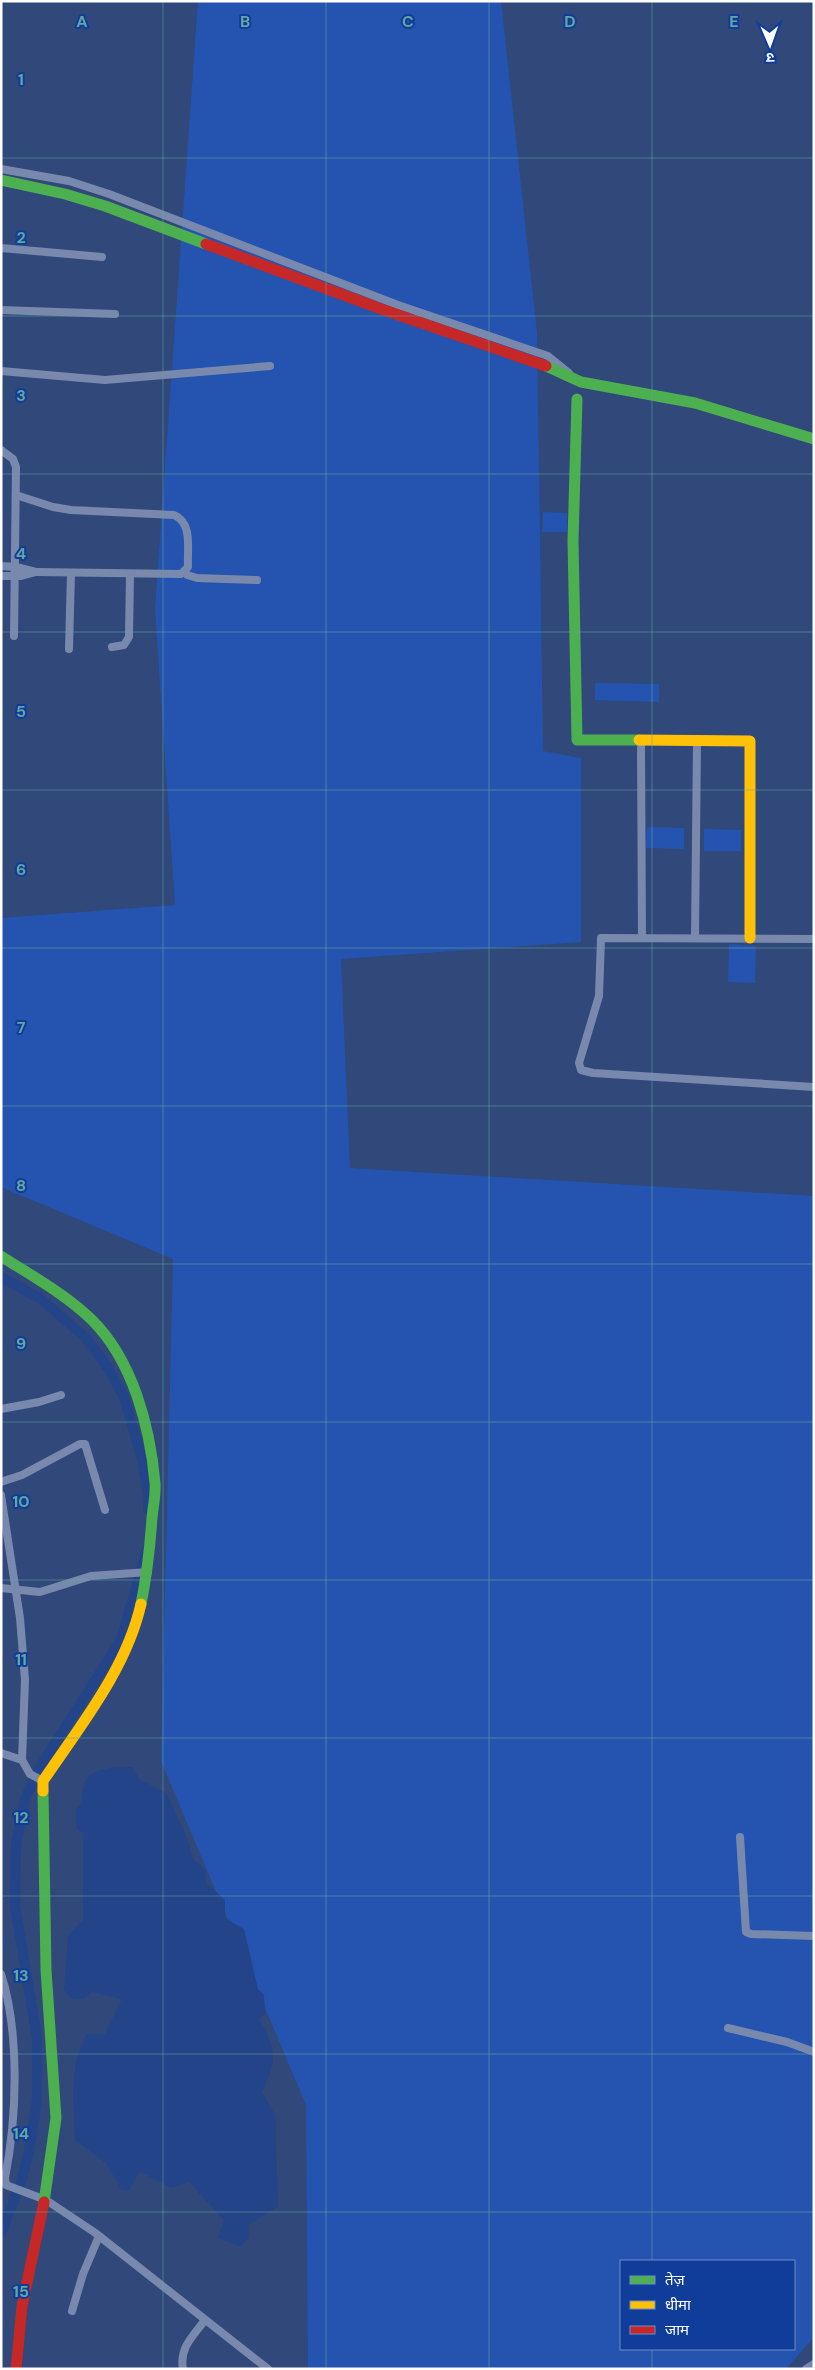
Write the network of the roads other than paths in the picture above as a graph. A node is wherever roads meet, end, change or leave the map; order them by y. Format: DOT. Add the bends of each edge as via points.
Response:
graph roads {
  1 [pos="1,169"];
  2 [pos="1,180"];
  3 [pos="1,248"];
  4 [pos="102,257"];
  5 [pos="1,310"];
  6 [pos="115,314"];
  7 [pos="270,366"];
  8 [pos="1,371"];
  9 [pos="581,382"];
  10 [pos="577,399"];
  11 [pos="814,438"];
  12 [pos="1,450"];
  13 [pos="16,495"];
  14 [pos="1,566"];
  15 [pos="16,567"];
  16 [pos="185,571"];
  17 [pos="36,572"];
  18 [pos="71,573"];
  19 [pos="130,574"];
  20 [pos="1,576"];
  21 [pos="15,576"];
  22 [pos="257,580"];
  23 [pos="14,636"];
  24 [pos="112,647"];
  25 [pos="69,649"];
  26 [pos="641,740"];
  27 [pos="697,741"];
  28 [pos="642,938"];
  29 [pos="695,938"];
  30 [pos="750,938"];
  31 [pos="814,939"];
  32 [pos="814,1088"];
  33 [pos="1,1256"];
  34 [pos="61,1394"];
  35 [pos="1,1409"];
  36 [pos="1,1482"];
  37 [pos="1,1495"];
  38 [pos="105,1510"];
  39 [pos="142,1573"];
  40 [pos="1,1588"];
  41 [pos="16,1591"];
  42 [pos="1,1752"];
  43 [pos="22,1760"];
  44 [pos="40,1780"];
  45 [pos="740,1837"];
  46 [pos="814,1936"];
  47 [pos="1,1974"];
  48 [pos="728,2028"];
  49 [pos="814,2052"];
  50 [pos="46,2200"];
  51 [pos="99,2236"];
  52 [pos="72,2311"];
  53 [pos="205,2320"];
  54 [pos="16,2369"];
  55 [pos="182,2369"];
  56 [pos="268,2369"];
  1 -- 9 [label="street" via="69,182 109,194 398,304 548,356"];
  2 -- 9 [label="street" via="105,206 384,310 549,367"];
  3 -- 4 [label="street"];
  5 -- 6 [label="street"];
  7 -- 8 [label="street" via="105,380"];
  9 -- 11 [label="street" via="695,403"];
  10 -- 26 [label="street" via="573,551 577,740"];
  12 -- 13 [label="street" via="13,459 16,467"];
  13 -- 15 [label="street"];
  13 -- 16 [label="street" via="71,510 164,513 183,519 187,526 188,567"];
  14 -- 15 [label="street"];
  15 -- 17 [label="street"];
  15 -- 21 [label="street"];
  16 -- 19 [label="street" via="174,575"];
  16 -- 22 [label="street" via="197,578"];
  17 -- 18 [label="street"];
  17 -- 21 [label="street"];
  18 -- 19 [label="street"];
  18 -- 25 [label="street"];
  19 -- 24 [label="street" via="129,637 127,643"];
  20 -- 21 [label="street"];
  21 -- 23 [label="street"];
  26 -- 27 [label="street"];
  26 -- 28 [label="street"];
  27 -- 29 [label="street"];
  27 -- 30 [label="street" via="750,741"];
  28 -- 29 [label="street"];
  28 -- 32 [label="street" via="601,938 599,996 580,1054 581,1070"];
  29 -- 30 [label="street"];
  30 -- 31 [label="street"];
  33 -- 39 [label="street" via="70,1300 93,1321 113,1347 131,1382 146,1424 155,1485"];
  34 -- 35 [label="street"];
  36 -- 38 [label="street" via="85,1444"];
  37 -- 41 [label="street"];
  39 -- 41 [label="street" via="91,1576 40,1592"];
  39 -- 44 [label="street" via="137,1621 124,1653 106,1687"];
  40 -- 41 [label="street"];
  41 -- 43 [label="street" via="25,1680"];
  42 -- 43 [label="street"];
  43 -- 44 [label="street" via="30,1774"];
  44 -- 50 [label="street" via="46,1970 56,2118"];
  45 -- 46 [label="street" via="746,1932"];
  47 -- 50 [label="street" via="12,2021 14,2095 13,2138 6,2185"];
  48 -- 49 [label="street"];
  50 -- 51 [label="street"];
  50 -- 54 [label="street" via="18,2329"];
  51 -- 52 [label="street"];
  51 -- 53 [label="street"];
  53 -- 55 [label="street" via="183,2349"];
  53 -- 56 [label="street"];
}
